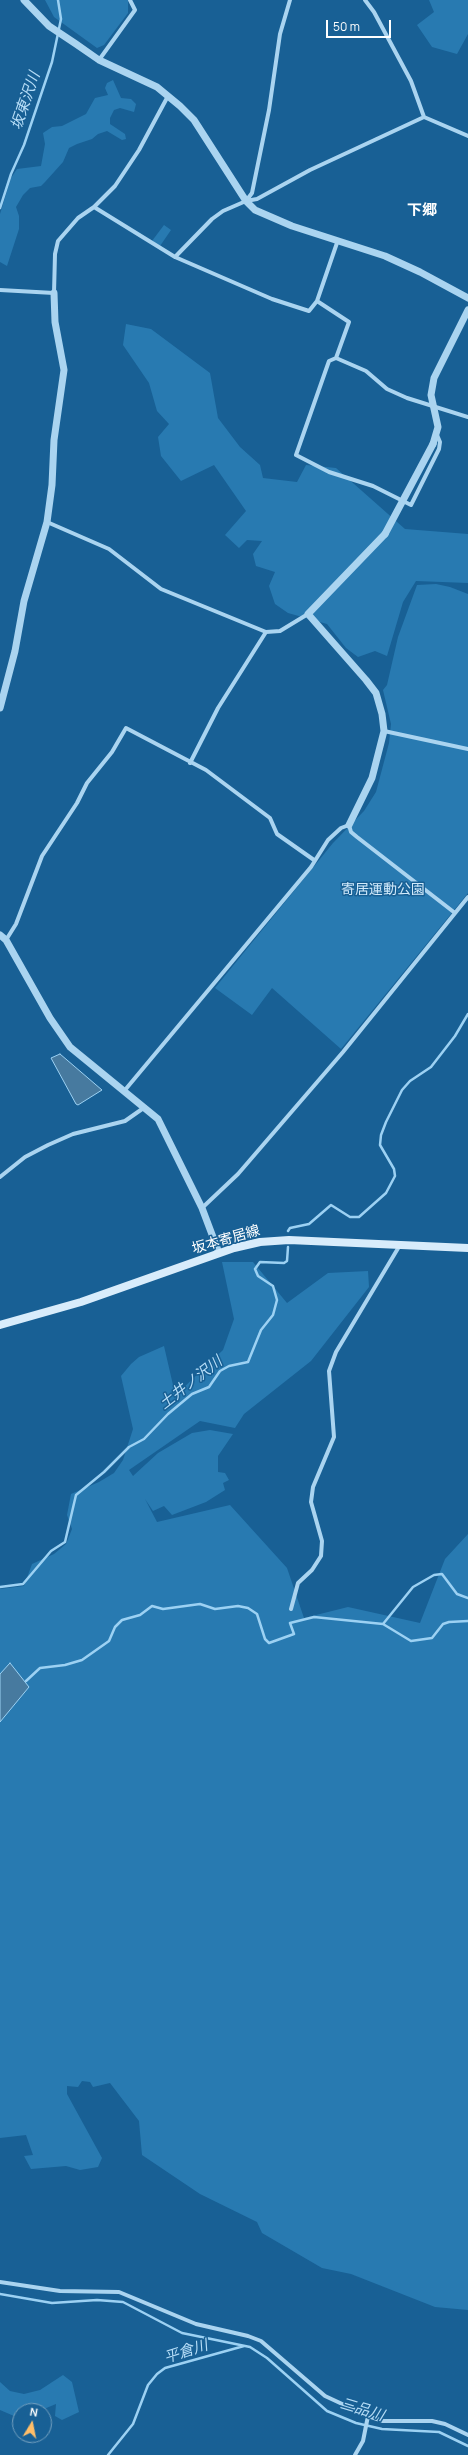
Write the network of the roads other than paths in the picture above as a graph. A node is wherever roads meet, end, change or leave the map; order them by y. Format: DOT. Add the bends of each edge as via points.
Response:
graph roads {
  1 [pos="24,0"];
  2 [pos="130,0"];
  3 [pos="290,0"];
  4 [pos="365,0"];
  5 [pos="99,60"];
  6 [pos="168,96"];
  7 [pos="424,117"];
  8 [pos="468,136"];
  9 [pos="246,201"];
  10 [pos="94,207"];
  11 [pos="338,240"];
  12 [pos="175,257"];
  13 [pos="0,290"];
  14 [pos="54,293"];
  15 [pos="468,298"];
  16 [pos="317,301"];
  17 [pos="468,310"];
  18 [pos="336,358"];
  19 [pos="433,405"];
  20 [pos="468,417"];
  21 [pos="437,435"];
  22 [pos="47,522"];
  23 [pos="308,614"];
  24 [pos="266,632"];
  25 [pos="0,708"];
  26 [pos="384,731"];
  27 [pos="468,749"];
  28 [pos="190,762"];
  29 [pos="349,825"];
  30 [pos="314,860"];
  31 [pos="468,897"];
  32 [pos="455,913"];
  33 [pos="3,938"];
  34 [pos="125,1090"];
  35 [pos="145,1107"];
  36 [pos="0,1177"];
  37 [pos="202,1208"];
  38 [pos="400,1245"];
  39 [pos="468,1248"];
  40 [pos="218,1253"];
  41 [pos="0,1325"];
  42 [pos="291,1608"];
  43 [pos="0,2282"];
  44 [pos="368,2416"];
  45 [pos="468,2435"];
  46 [pos="355,2455"];
  1 -- 5 [label="street" via="49,26"];
  2 -- 5 [label="street" via="134,10"];
  3 -- 9 [label="street" via="280,34 269,110 252,193"];
  4 -- 7 [label="street" via="411,81"];
  5 -- 6 [label="street" via="139,78"];
  6 -- 9 [label="street" via="194,120"];
  6 -- 10 [label="street" via="135,156 115,186"];
  7 -- 8 [label="street"];
  7 -- 9 [label="street" via="310,170 257,199"];
  9 -- 11 [label="street" via="255,210 270,217"];
  9 -- 12 [label="street" via="212,218"];
  10 -- 12 [label="street"];
  10 -- 14 [label="street" via="78,218 58,241"];
  11 -- 15 [label="street" via="385,256"];
  11 -- 16 [label="street"];
  12 -- 16 [label="street" via="272,299 309,311"];
  13 -- 14 [label="street"];
  14 -- 22 [label="street" via="55,322 64,370 54,440"];
  16 -- 18 [label="street" via="349,322"];
  17 -- 19 [label="street" via="434,378 431,395"];
  18 -- 19 [label="street" via="366,371 387,389"];
  18 -- 21 [label="street" via="329,361 296,455 329,472 373,486 411,506 439,449"];
  19 -- 20 [label="street"];
  19 -- 21 [label="street" via="438,427"];
  21 -- 23 [label="street, bridge" via="385,534"];
  22 -- 24 [label="street" via="109,549 161,589"];
  22 -- 25 [label="street" via="24,601 15,651"];
  23 -- 24 [label="street" via="280,631"];
  23 -- 26 [label="street" via="376,693"];
  24 -- 28 [label="street" via="218,708"];
  26 -- 27 [label="street"];
  26 -- 29 [label="street" via="368,789"];
  28 -- 30 [label="street" via="206,770 270,818 277,834"];
  28 -- 33 [label="street" via="126,728 112,752 87,783 78,803 42,856 16,924"];
  29 -- 30 [label="street" via="341,828 328,840"];
  29 -- 32 [label="street" via="351,832 357,837"];
  30 -- 34 [label="street"];
  31 -- 32 [label="street"];
  32 -- 37 [label="street" via="343,1052 238,1174"];
  33 -- 34 [label="street" via="70,1047"];
  34 -- 35 [label="street"];
  35 -- 36 [label="street" via="125,1121 73,1134 48,1145 25,1157"];
  35 -- 37 [label="street" via="158,1119 168,1136"];
  37 -- 40 [label="street"];
  38 -- 39 [label="main road, 坂本寄居線"];
  38 -- 40 [label="main road, 坂本寄居線" via="269,1241"];
  38 -- 42 [label="street" via="336,1352 329,1371 334,1437 313,1487 311,1502 322,1541 321,1556 312,1570 298,1583"];
  40 -- 41 [label="main road, 坂本寄居線" via="81,1302"];
  43 -- 44 [label="street" via="60,2291 119,2292 202,2326 248,2336 272,2349 326,2396"];
  44 -- 45 [label="street" via="383,2420 432,2421"];
  44 -- 46 [label="street" via="366,2432"];
}
